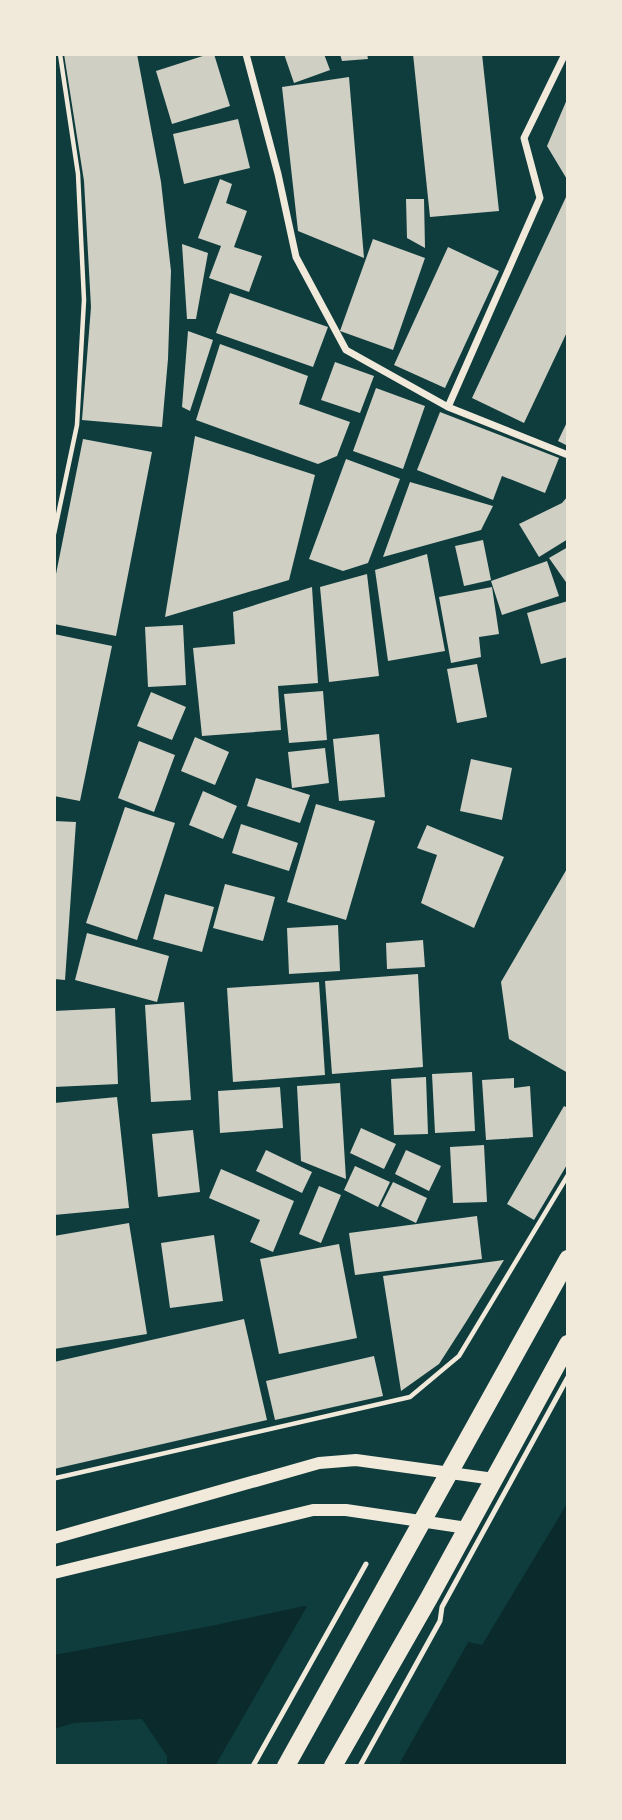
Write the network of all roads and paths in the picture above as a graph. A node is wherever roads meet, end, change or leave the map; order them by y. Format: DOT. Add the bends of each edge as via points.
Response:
graph roads {
  1 [pos="60,54"];
  2 [pos="246,54"];
  3 [pos="565,54"];
  4 [pos="448,407"];
  5 [pos="568,455"];
  6 [pos="54,534"];
  7 [pos="568,1175"];
  8 [pos="568,1259"];
  9 [pos="568,1344"];
  10 [pos="568,1377"];
  11 [pos="449,1473"];
  12 [pos="54,1477"];
  13 [pos="494,1479"];
  14 [pos="422,1522"];
  15 [pos="467,1528"];
  16 [pos="54,1538"];
  17 [pos="366,1564"];
  18 [pos="54,1573"];
  19 [pos="436,1602"];
  20 [pos="253,1766"];
  21 [pos="286,1766"];
  22 [pos="333,1766"];
  23 [pos="360,1766"];
  1 -- 6 [label="path" via="78,174 84,300 77,425"];
  2 -- 4 [label="street" via="296,257 346,350"];
  3 -- 4 [label="street" via="524,138 540,198"];
  4 -- 5 [label="street"];
  7 -- 12 [label="path" via="459,1356 411,1397"];
  8 -- 11 [label="main road"];
  9 -- 13 [label="main road"];
  10 -- 19 [label="lane"];
  11 -- 13 [label="street"];
  11 -- 14 [label="main road"];
  11 -- 16 [label="street" via="356,1460 319,1463"];
  13 -- 15 [label="main road"];
  14 -- 15 [label="street"];
  14 -- 18 [label="street" via="346,1510 313,1510"];
  14 -- 21 [label="main road"];
  15 -- 19 [label="main road"];
  17 -- 20 [label="lane"];
  19 -- 22 [label="main road"];
  19 -- 23 [label="lane" via="440,1621"];
}
